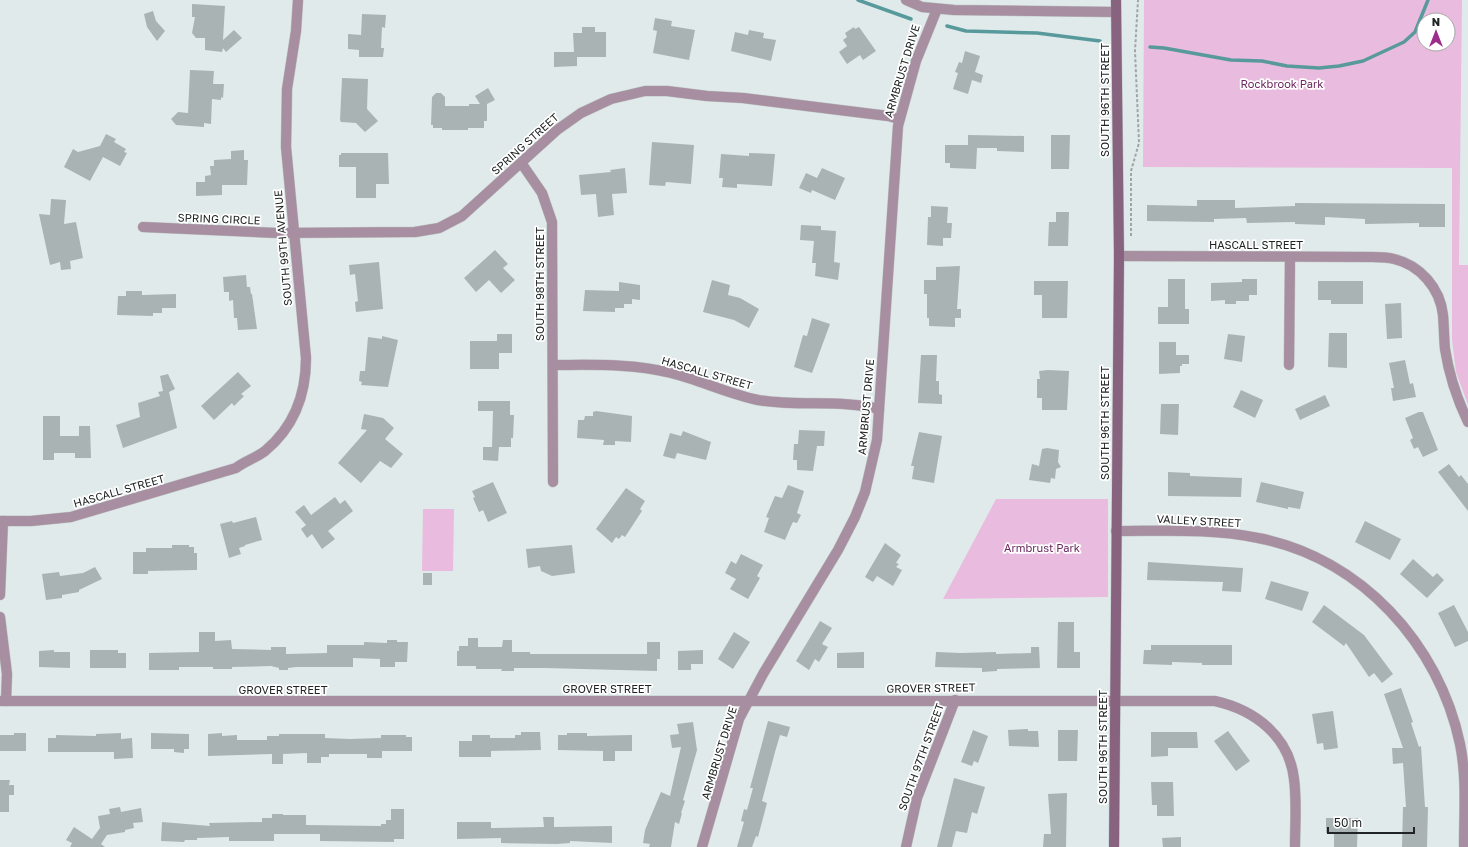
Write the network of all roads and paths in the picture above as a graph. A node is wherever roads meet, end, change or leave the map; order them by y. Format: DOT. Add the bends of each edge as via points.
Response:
graph roads {
  1 [pos="298,0"];
  2 [pos="906,0"];
  3 [pos="1116,0"];
  4 [pos="1138,0"];
  5 [pos="937,8"];
  6 [pos="1116,12"];
  7 [pos="899,119"];
  8 [pos="522,164"];
  9 [pos="144,227"];
  10 [pos="294,232"];
  11 [pos="1131,239"];
  12 [pos="1119,256"];
  13 [pos="1290,257"];
  14 [pos="552,365"];
  15 [pos="1289,365"];
  16 [pos="879,409"];
  17 [pos="1468,422"];
  18 [pos="238,466"];
  19 [pos="553,482"];
  20 [pos="2,521"];
  21 [pos="1116,531"];
  22 [pos="0,595"];
  23 [pos="0,617"];
  24 [pos="749,700"];
  25 [pos="955,700"];
  26 [pos="1115,700"];
  27 [pos="3,701"];
  28 [pos="702,847"];
  29 [pos="906,847"];
  30 [pos="1114,847"];
  31 [pos="1295,847"];
  32 [pos="1464,847"];
  1 -- 10 [label="street, SOUTH 99TH AVENUE" via="286,120"];
  2 -- 5 [label="street" via="922,7"];
  3 -- 6 [label="street, SOUTH 96TH STREET"];
  4 -- 11 [label="path" via="1135,51 1139,143 1131,171"];
  5 -- 6 [label="street"];
  5 -- 7 [label="street, ARMBRUST DRIVE" via="916,61"];
  6 -- 12 [label="street, SOUTH 96TH STREET"];
  7 -- 8 [label="street, SPRING STREET" via="743,98 667,90 645,91 611,99 581,113 557,130"];
  7 -- 16 [label="street, ARMBRUST DRIVE"];
  8 -- 10 [label="street, SPRING STREET" via="462,216 439,228 415,232"];
  8 -- 14 [label="street, SOUTH 98TH STREET" via="542,193 552,222"];
  9 -- 10 [label="street, SPRING CIRCLE"];
  10 -- 18 [label="street, SOUTH 99TH AVENUE" via="306,358 302,393 296,412 274,443 255,458"];
  12 -- 13 [label="street, HASCALL STREET"];
  12 -- 21 [label="street, SOUTH 96TH STREET"];
  13 -- 15 [label="street"];
  13 -- 17 [label="street, HASCALL STREET" via="1393,259 1412,266 1423,274 1435,290 1443,315 1449,370 1457,398"];
  14 -- 16 [label="street, HASCALL STREET" via="642,367 673,373 758,400"];
  14 -- 19 [label="street, SOUTH 98TH STREET"];
  16 -- 24 [label="street, ARMBRUST DRIVE" via="872,466 855,517"];
  18 -- 20 [label="street, HASCALL STREET" via="94,512 44,521"];
  20 -- 22 [label="street"];
  21 -- 26 [label="street, SOUTH 96TH STREET"];
  21 -- 32 [label="street, VALLEY STREET" via="1229,533 1259,538 1302,551 1342,572 1377,598 1403,625 1430,664 1453,716 1460,745 1464,782"];
  23 -- 27 [label="street" via="7,674"];
  24 -- 25 [label="street, GROVER STREET"];
  24 -- 27 [label="street, GROVER STREET"];
  24 -- 28 [label="street, ARMBRUST DRIVE" via="739,719"];
  25 -- 26 [label="street, GROVER STREET"];
  25 -- 29 [label="street, SOUTH 97TH STREET" via="917,798"];
  26 -- 30 [label="street, SOUTH 96TH STREET"];
  26 -- 31 [label="street, GROVER STREET" via="1215,701 1230,704 1256,717 1276,735 1286,750 1294,779"];
}
